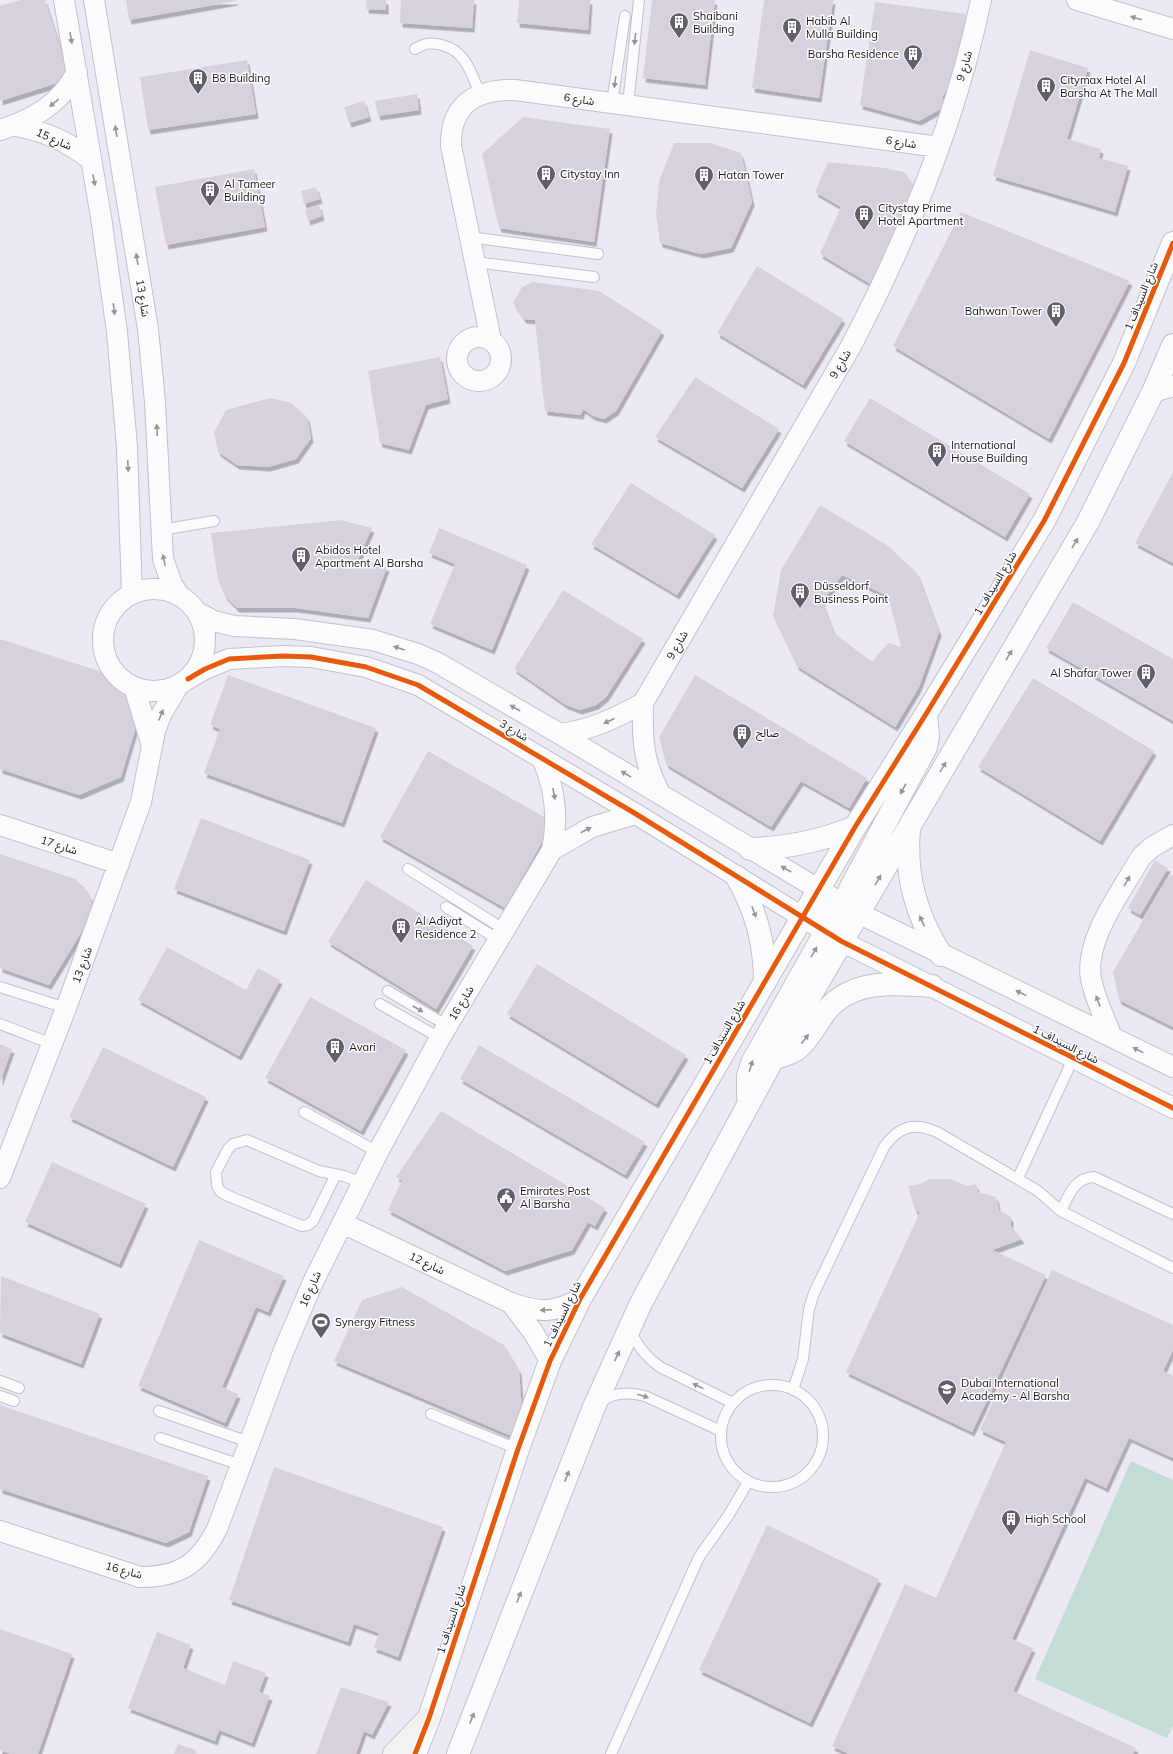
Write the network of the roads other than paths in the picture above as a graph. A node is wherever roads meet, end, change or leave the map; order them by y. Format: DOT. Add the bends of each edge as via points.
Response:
graph roads {
  1 [pos="64,0"];
  2 [pos="94,0"];
  3 [pos="639,0"];
  4 [pos="981,0"];
  5 [pos="1077,0"];
  6 [pos="625,16"];
  7 [pos="1173,29"];
  8 [pos="415,48"];
  9 [pos="77,72"];
  10 [pos="480,94"];
  11 [pos="620,104"];
  12 [pos="7,128"];
  13 [pos="939,147"];
  14 [pos="91,160"];
  15 [pos="469,236"];
  16 [pos="1173,243"];
  17 [pos="598,254"];
  18 [pos="475,262"];
  19 [pos="594,277"];
  20 [pos="491,340"];
  21 [pos="1173,345"];
  22 [pos="1173,386"];
  23 [pos="1152,392"];
  24 [pos="214,521"];
  25 [pos="161,530"];
  26 [pos="132,594"];
  27 [pos="179,595"];
  28 [pos="196,612"];
  29 [pos="183,682"];
  30 [pos="134,687"];
  31 [pos="643,704"];
  32 [pos="926,714"];
  33 [pos="560,734"];
  34 [pos="152,748"];
  35 [pos="542,758"];
  36 [pos="661,795"];
  37 [pos="636,814"];
  38 [pos="909,824"];
  39 [pos="0,825"];
  40 [pos="855,827"];
  41 [pos="1173,835"];
  42 [pos="750,848"];
  43 [pos="552,850"];
  44 [pos="119,864"];
  45 [pos="408,869"];
  46 [pos="737,877"];
  47 [pos="820,889"];
  48 [pos="446,907"];
  49 [pos="851,909"];
  50 [pos="803,917"];
  51 [pos="502,935"];
  52 [pos="834,936"];
  53 [pos="941,955"];
  54 [pos="765,982"];
  55 [pos="0,986"];
  56 [pos="932,986"];
  57 [pos="388,991"];
  58 [pos="380,1004"];
  59 [pos="66,1008"];
  60 [pos="0,1024"];
  61 [pos="444,1032"];
  62 [pos="1112,1037"];
  63 [pos="52,1044"];
  64 [pos="773,1058"];
  65 [pos="1073,1059"];
  66 [pos="1173,1067"];
  67 [pos="748,1104"];
  68 [pos="1173,1108"];
  69 [pos="304,1112"];
  70 [pos="378,1152"];
  71 [pos="336,1174"];
  72 [pos="0,1178"];
  73 [pos="1018,1178"];
  74 [pos="362,1183"];
  75 [pos="1061,1211"];
  76 [pos="1173,1214"];
  77 [pos="342,1223"];
  78 [pos="1173,1268"];
  79 [pos="580,1299"];
  80 [pos="512,1303"];
  81 [pos="629,1329"];
  82 [pos="550,1361"];
  83 [pos="0,1381"];
  84 [pos="19,1388"];
  85 [pos="793,1390"];
  86 [pos="0,1396"];
  87 [pos="14,1401"];
  88 [pos="733,1403"];
  89 [pos="594,1407"];
  90 [pos="159,1411"];
  91 [pos="431,1414"];
  92 [pos="721,1431"];
  93 [pos="160,1438"];
  94 [pos="250,1442"];
  95 [pos="518,1449"];
  96 [pos="241,1465"];
  97 [pos="748,1482"];
  98 [pos="0,1531"];
  99 [pos="429,1718"];
  100 [pos="394,1754"];
  101 [pos="415,1754"];
  102 [pos="458,1754"];
  103 [pos="611,1754"];
  1 -- 9 [label="street, one-way"];
  25 -- 2 [label="street, شارع 13, one-way" via="155,402 148,329"];
  3 -- 11 [label="lane, one-way"];
  4 -- 13 [label="street, شارع 9" via="967,57"];
  7 -- 5 [label="street, one-way"];
  6 -- 11 [label="lane, one-way"];
  8 -- 10 [label="lane" via="433,43 457,50 466,61"];
  9 -- 12 [label="street, شارع 15, one-way" via="58,99 31,119"];
  9 -- 14 [label="street"];
  10 -- 11 [label="street, شارع 6" via="492,90 515,90"];
  10 -- 15 [label="street, شارع 6" via="460,109 450,133"];
  11 -- 13 [label="street, شارع 6"];
  12 -- 14 [label="street, شارع 15" via="47,133 63,140"];
  13 -- 31 [label="street, شارع 9" via="899,248 854,339"];
  14 -- 26 [label="street, one-way" via="110,274 123,389"];
  15 -- 17 [label="lane"];
  15 -- 18 [label="street, شارع 6"];
  16 -- 32 [label="street, شارع السيداف 1" via="1124,363 1044,521"];
  18 -- 19 [label="lane"];
  18 -- 20 [label="street, شارع 6"];
  21 -- 23 [label="street"];
  22 -- 23 [label="street"];
  38 -- 23 [label="street, one-way" via="1088,522"];
  24 -- 25 [label="lane"];
  27 -- 25 [label="street, شارع 13, one-way" via="166,572 161,547"];
  26 -- 27 [label="street" via="156,589"];
  26 -- 30 [label="street" via="120,602 111,613 105,626 104,641 106,655 112,668"];
  27 -- 28 [label="street"];
  28 -- 29 [label="street" via="203,625 205,639 201,660"];
  33 -- 28 [label="street, شارع 3, one-way" via="457,673 398,647 325,632 224,624"];
  29 -- 30 [label="street" via="164,691 148,691"];
  34 -- 29 [label="street, شارع 13, one-way" via="161,715"];
  29 -- 35 [label="street, شارع 3" via="224,661 255,657 311,657 366,667 418,685"];
  30 -- 34 [label="street, شارع 13"];
  31 -- 33 [label="street, one-way" via="607,723"];
  31 -- 36 [label="street" via="643,749 649,770"];
  32 -- 40 [label="street, شارع السيداف 1"];
  32 -- 49 [label="street, one-way" via="926,747 850,888"];
  36 -- 33 [label="street, شارع 3, one-way"];
  34 -- 44 [label="street, شارع 13" via="141,802"];
  35 -- 37 [label="street, شارع 3"];
  35 -- 43 [label="street, شارع 16, one-way" via="556,803"];
  36 -- 42 [label="street, شارع 3"];
  43 -- 37 [label="street, شارع 16, one-way" via="592,827"];
  37 -- 46 [label="street, شارع 3"];
  49 -- 38 [label="street, one-way"];
  53 -- 38 [label="street, one-way" via="928,934 912,890 908,868"];
  39 -- 44 [label="street, شارع 17"];
  40 -- 42 [label="street" via="788,847"];
  40 -- 47 [label="street, شارع السيداف 1"];
  62 -- 41 [label="street, one-way" via="1091,979 1090,958 1095,938 1141,857 1152,847"];
  47 -- 42 [label="street, شارع 3, one-way"];
  43 -- 51 [label="street, شارع 16"];
  44 -- 59 [label="street, شارع 13"];
  45 -- 51 [label="lane"];
  46 -- 50 [label="street, شارع 3"];
  46 -- 54 [label="street, one-way" via="759,928"];
  47 -- 49 [label="street"];
  47 -- 50 [label="street, شارع السيداف 1"];
  47 -- 52 [label="street" via="828,905 828,923"];
  48 -- 51 [label="lane"];
  49 -- 52 [label="street"];
  49 -- 53 [label="street"];
  50 -- 52 [label="street, شارع السيداف 1"];
  50 -- 54 [label="street, شارع السيداف 1"];
  51 -- 61 [label="street, شارع 16"];
  52 -- 56 [label="street, شارع السيداف 1"];
  52 -- 64 [label="street"];
  67 -- 52 [label="street, one-way" via="748,1076 752,1063"];
  62 -- 53 [label="street, one-way"];
  54 -- 79 [label="street, شارع السيداف 1"];
  55 -- 59 [label="lane"];
  64 -- 56 [label="street, one-way" via="796,1050 828,1009 859,989 876,984 895,983"];
  56 -- 65 [label="street, شارع السيداف 1"];
  57 -- 61 [label="lane, one-way"];
  58 -- 61 [label="lane"];
  59 -- 63 [label="street, شارع 13"];
  60 -- 63 [label="lane"];
  61 -- 70 [label="street, شارع 16"];
  66 -- 62 [label="street, one-way"];
  63 -- 72 [label="street, شارع 13"];
  64 -- 67 [label="street"];
  65 -- 68 [label="street, شارع السيداف 1"];
  65 -- 73 [label="lane"];
  67 -- 81 [label="street"];
  69 -- 70 [label="lane"];
  70 -- 74 [label="street, شارع 16"];
  71 -- 71 [label="lane" via="319,1171 247,1140 233,1144 228,1149 215,1179 220,1191 226,1195 302,1226 314,1221"];
  71 -- 74 [label="lane"];
  73 -- 75 [label="lane"];
  73 -- 85 [label="lane" via="926,1127 914,1126 891,1137 814,1293 809,1309 803,1359"];
  74 -- 77 [label="street, شارع 16"];
  75 -- 76 [label="lane" via="1074,1185 1086,1178 1094,1177"];
  75 -- 78 [label="lane"];
  77 -- 80 [label="street, شارع 12"];
  77 -- 94 [label="street, شارع 16" via="312,1282"];
  79 -- 80 [label="street, شارع 12, one-way" via="564,1307 547,1311 529,1309"];
  79 -- 82 [label="street, شارع السيداف 1"];
  80 -- 82 [label="street, شارع 12"];
  88 -- 81 [label="lane, one-way" via="660,1367 642,1351"];
  89 -- 81 [label="street, one-way"];
  82 -- 95 [label="street, شارع السيداف 1"];
  83 -- 84 [label="lane"];
  85 -- 88 [label="lane" via="777,1385 760,1386 745,1392"];
  85 -- 97 [label="lane" via="806,1399 820,1422 822,1444 818,1459 808,1472 795,1482 780,1487 764,1487"];
  86 -- 87 [label="lane"];
  88 -- 92 [label="lane" via="725,1416"];
  89 -- 92 [label="lane, one-way" via="618,1394 631,1393 645,1396"];
  102 -- 89 [label="street, one-way"];
  90 -- 94 [label="lane"];
  91 -- 95 [label="lane"];
  92 -- 97 [label="lane" via="722,1446 727,1460"];
  93 -- 96 [label="lane"];
  94 -- 96 [label="street, شارع 16"];
  95 -- 99 [label="street, شارع السيداف 1"];
  96 -- 98 [label="street, شارع 16" via="208,1547 195,1561 178,1571 160,1577 140,1577"];
  97 -- 103 [label="lane" via="699,1557"];
  99 -- 100 [label="main road"];
  99 -- 101 [label="street, شارع السيداف 1"];
}
